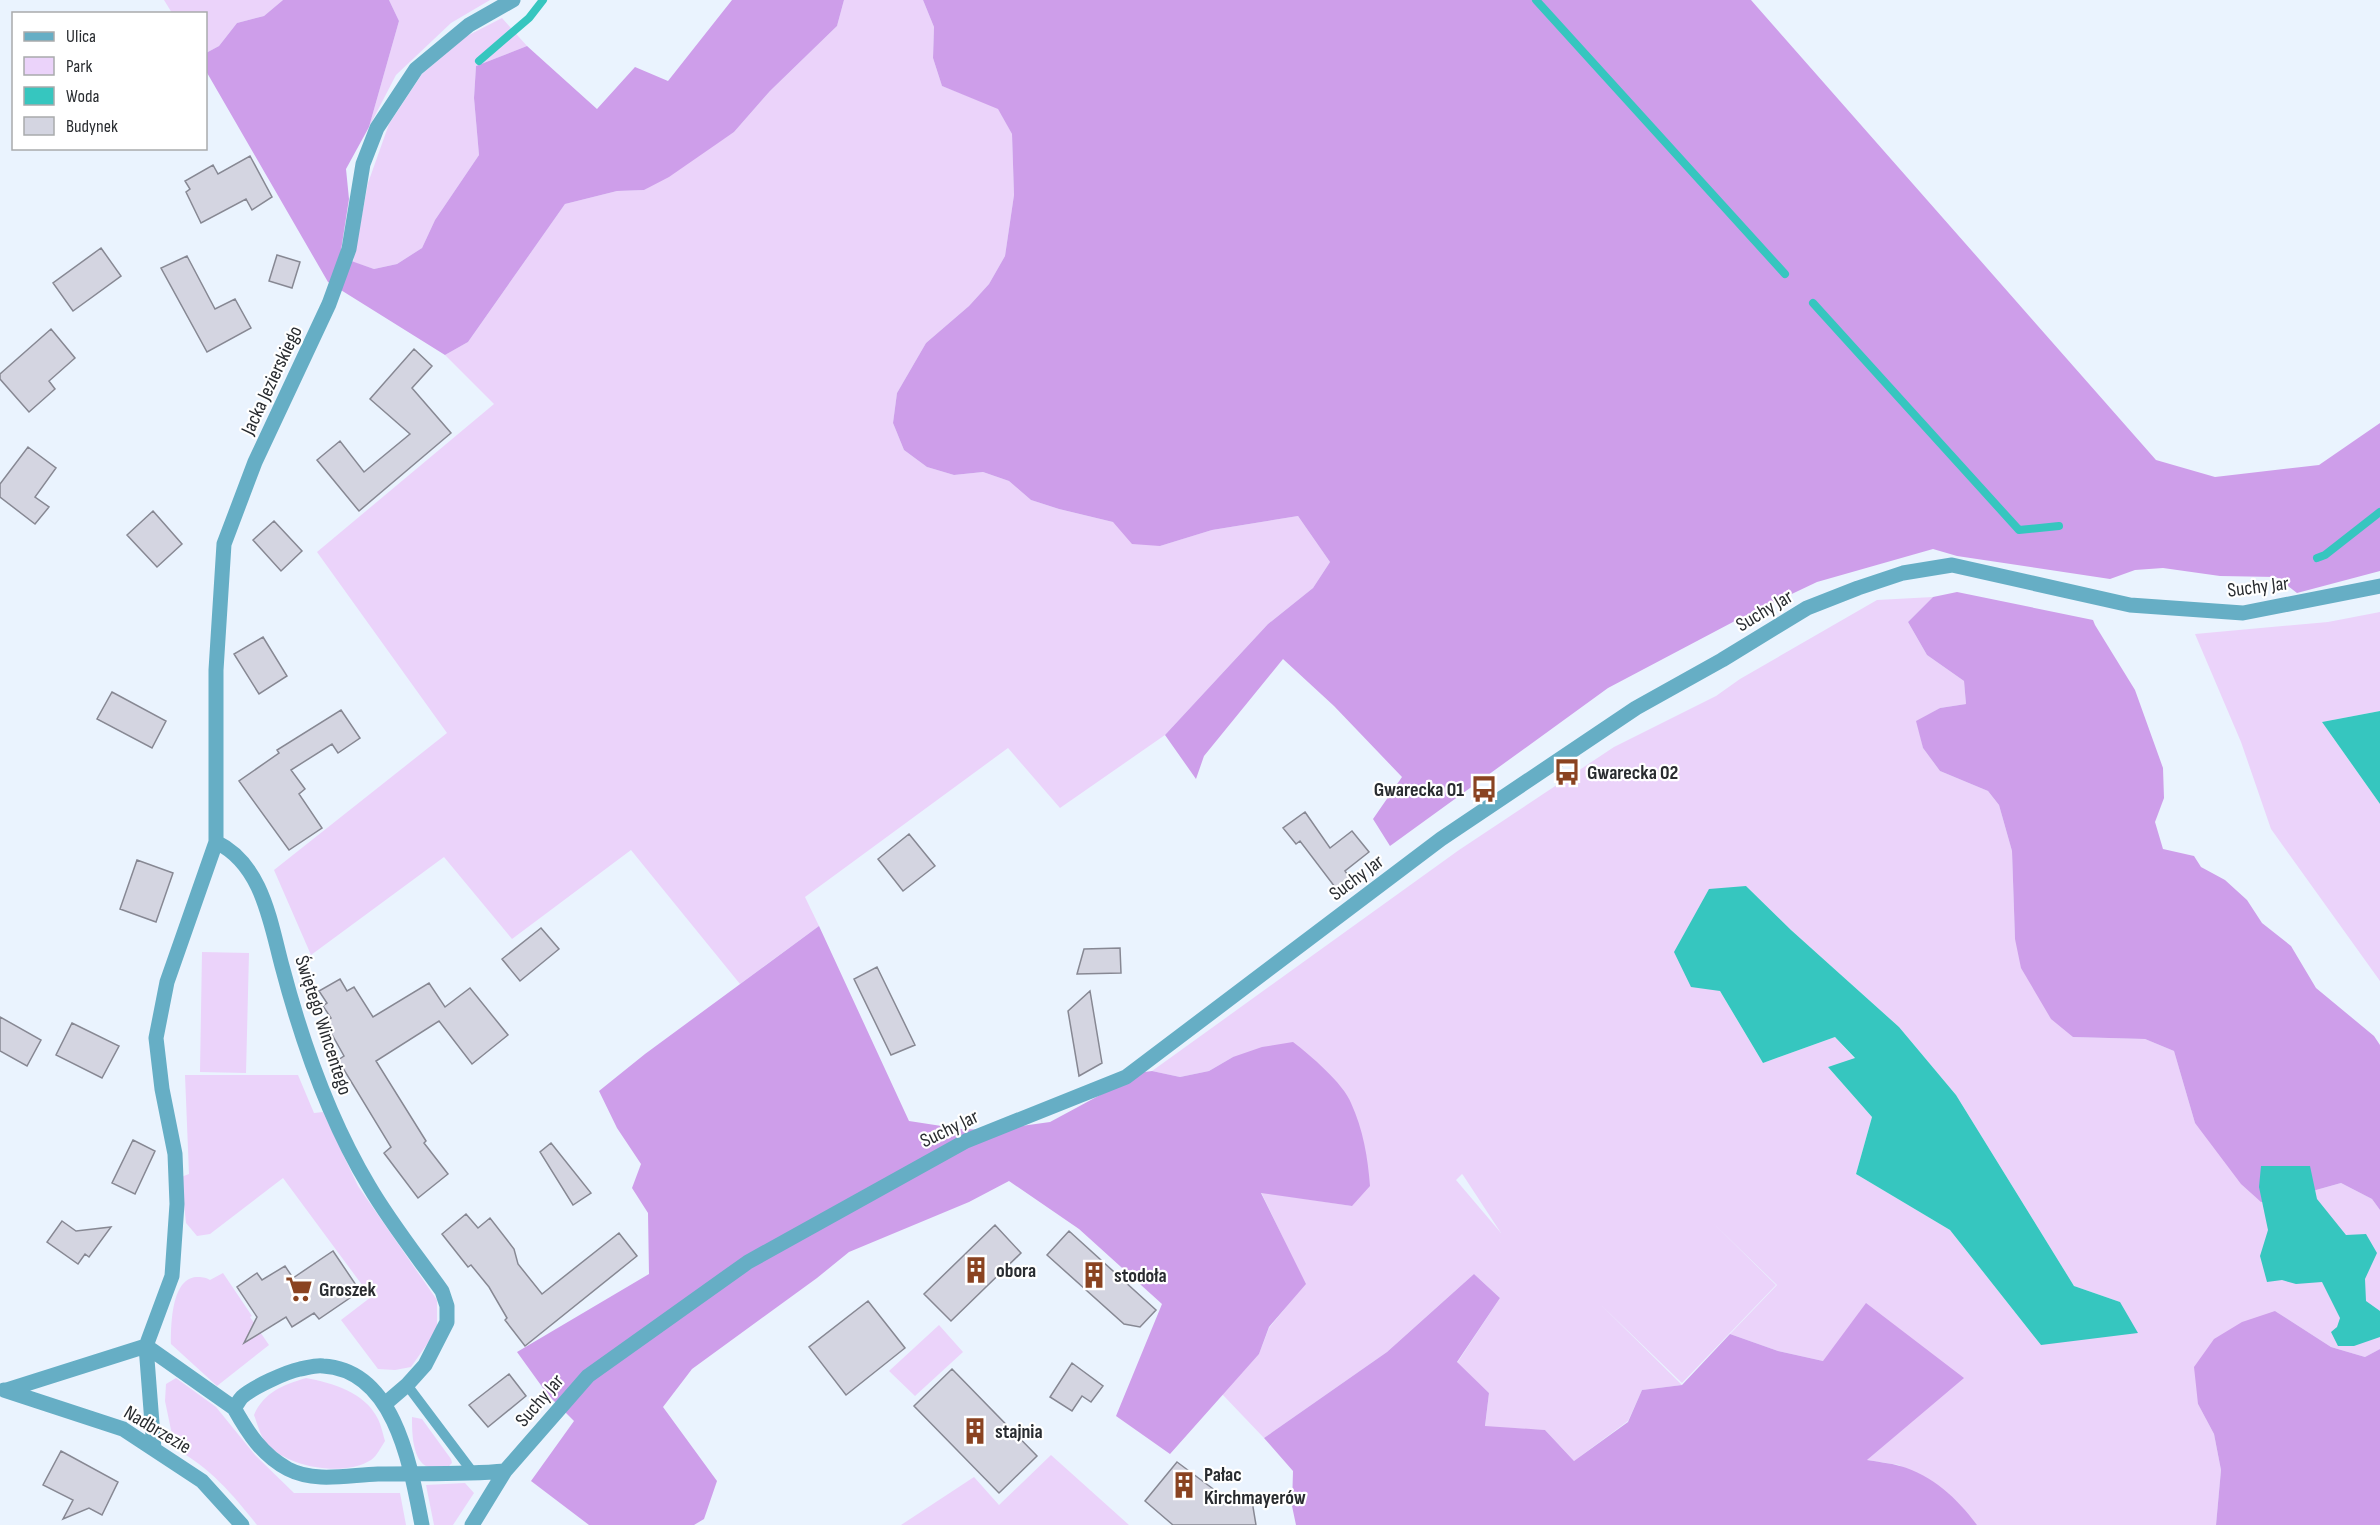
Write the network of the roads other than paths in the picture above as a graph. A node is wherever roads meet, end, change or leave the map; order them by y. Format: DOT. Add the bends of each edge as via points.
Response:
graph roads {
  1 [pos="513,0"];
  2 [pos="2380,586"];
  3 [pos="216,842"];
  4 [pos="146,1346"];
  5 [pos="407,1385"];
  6 [pos="3,1391"];
  7 [pos="386,1403"];
  8 [pos="234,1408"];
  9 [pos="154,1449"];
  10 [pos="505,1471"];
  11 [pos="474,1474"];
  12 [pos="412,1475"];
  13 [pos="242,1525"];
  14 [pos="422,1525"];
  15 [pos="472,1525"];
  1 -- 3 [label="street, Jacka Jezierskiego" via="469,25 416,69 377,128 363,164 349,249 329,304 255,462 230,526 224,544 216,670"];
  2 -- 10 [label="street, Suchy Jar" via="2243,613 2130,605 1952,565 1903,573 1807,608 1636,708 1491,804 1126,1077 966,1141 748,1262 588,1376"];
  3 -- 4 [label="street, Jacka Jezierskiego" via="167,982 156,1038 175,1154 177,1204 172,1276"];
  3 -- 5 [label="street, Świętego Wincentego" via="235,854 265,902 316,1078 369,1186 442,1291 447,1322 425,1365"];
  4 -- 6 [label="street"];
  4 -- 8 [label="street"];
  4 -- 9 [label="street"];
  5 -- 7 [label="street, Świętego Wincentego"];
  5 -- 11 [label="lane"];
  6 -- 9 [label="street, Nadbrzezie" via="123,1429"];
  7 -- 8 [label="street" via="357,1377 322,1366 292,1371 243,1397"];
  7 -- 12 [label="street"];
  8 -- 12 [label="street" via="248,1434 269,1457 300,1474"];
  9 -- 13 [label="street, Nadbrzezie" via="202,1481"];
  10 -- 11 [label="street"];
  10 -- 15 [label="street, Suchy Jar"];
  11 -- 12 [label="street"];
  12 -- 14 [label="street"];
}
